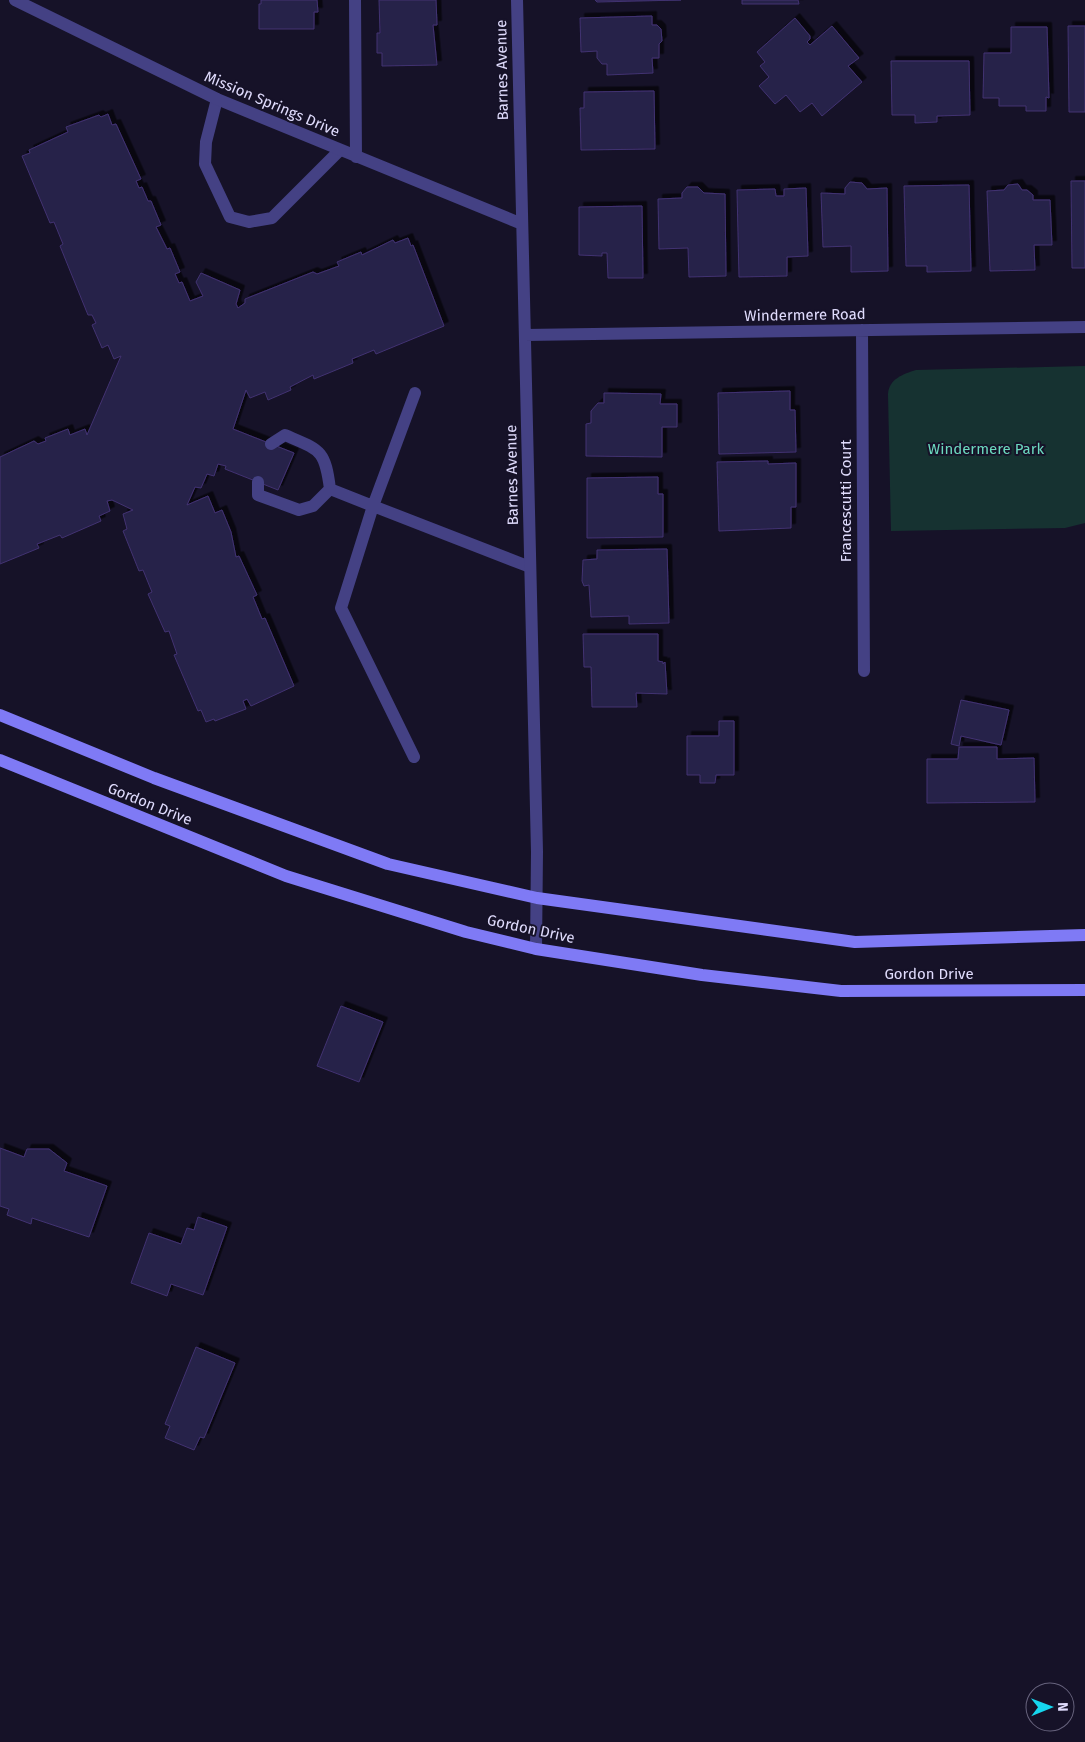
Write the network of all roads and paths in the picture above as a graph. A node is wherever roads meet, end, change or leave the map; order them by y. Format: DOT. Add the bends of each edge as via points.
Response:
graph roads {
  1 [pos="15,0"];
  2 [pos="355,0"];
  3 [pos="517,0"];
  4 [pos="217,99"];
  5 [pos="340,150"];
  6 [pos="356,157"];
  7 [pos="522,224"];
  8 [pos="1085,327"];
  9 [pos="862,330"];
  10 [pos="525,335"];
  11 [pos="415,393"];
  12 [pos="271,444"];
  13 [pos="258,482"];
  14 [pos="330,489"];
  15 [pos="372,506"];
  16 [pos="530,567"];
  17 [pos="864,672"];
  18 [pos="0,715"];
  19 [pos="414,756"];
  20 [pos="0,760"];
  21 [pos="537,898"];
  22 [pos="1085,935"];
  23 [pos="536,949"];
  24 [pos="1085,990"];
  1 -- 4 [label="street, Mission Springs Drive"];
  2 -- 6 [label="street"];
  3 -- 7 [label="street, Barnes Avenue"];
  4 -- 5 [label="street, Mission Springs Drive"];
  4 -- 5 [label="street" via="206,142 205,164 230,216 249,222 272,218"];
  5 -- 6 [label="street, Mission Springs Drive"];
  6 -- 7 [label="street, Mission Springs Drive"];
  7 -- 10 [label="street, Barnes Avenue"];
  8 -- 9 [label="street, Windermere Road"];
  9 -- 10 [label="street, Windermere Road"];
  9 -- 17 [label="street, Francescutti Court"];
  10 -- 16 [label="street, Barnes Avenue"];
  11 -- 15 [label="street"];
  12 -- 14 [label="street" via="285,435 316,449 327,463"];
  13 -- 14 [label="street" via="258,495 299,510 313,506"];
  14 -- 15 [label="street"];
  15 -- 16 [label="street"];
  15 -- 19 [label="street" via="341,608"];
  16 -- 21 [label="street, Barnes Avenue"];
  18 -- 21 [label="main road, Gordon Drive" via="154,778 388,864"];
  20 -- 23 [label="main road, Gordon Drive" via="286,876 466,932"];
  21 -- 22 [label="main road, Gordon Drive" via="855,942"];
  21 -- 23 [label="street, Barnes Avenue"];
  23 -- 24 [label="main road, Gordon Drive" via="702,975 842,991"];
}
